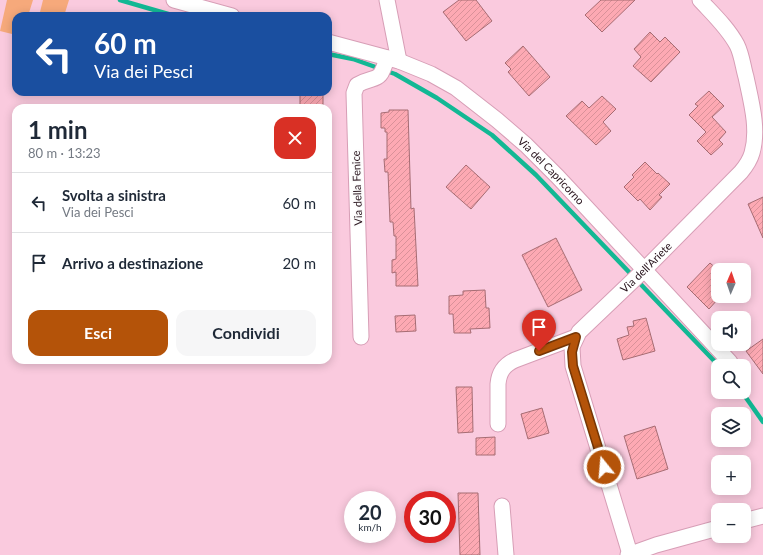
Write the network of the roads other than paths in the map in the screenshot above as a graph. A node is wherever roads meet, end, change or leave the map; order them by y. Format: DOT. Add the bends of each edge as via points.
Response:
graph roads {
  1 [pos="174,0"];
  2 [pos="387,0"];
  3 [pos="700,0"];
  4 [pos="218,12"];
  5 [pos="332,43"];
  6 [pos="393,60"];
  7 [pos="644,270"];
  8 [pos="361,337"];
  9 [pos="576,337"];
  10 [pos="727,359"];
  11 [pos="498,424"];
  12 [pos="502,506"];
  13 [pos="763,516"];
  14 [pos="751,519"];
  15 [pos="711,530"];
  16 [pos="629,554"];
  17 [pos="506,555"];
  1 -- 4 [label="street"];
  2 -- 6 [label="street"];
  3 -- 7 [label="street, Via dell'Ariete" via="727,30 740,53 754,120 752,152 741,172"];
  5 -- 6 [label="street, Via del Capricorno"];
  6 -- 7 [label="street, Via del Capricorno" via="431,74 456,88 516,136 558,176"];
  6 -- 8 [label="street, Via della Fenice" via="378,78 357,85 354,93"];
  7 -- 9 [label="street, Via dell'Ariete"];
  7 -- 10 [label="street, Via del Capricorno"];
  9 -- 11 [label="street" via="509,362 502,369 498,378"];
  9 -- 16 [label="street" via="572,352 573,366"];
  12 -- 17 [label="street"];
  13 -- 14 [label="street"];
  15 -- 16 [label="street"];
}
